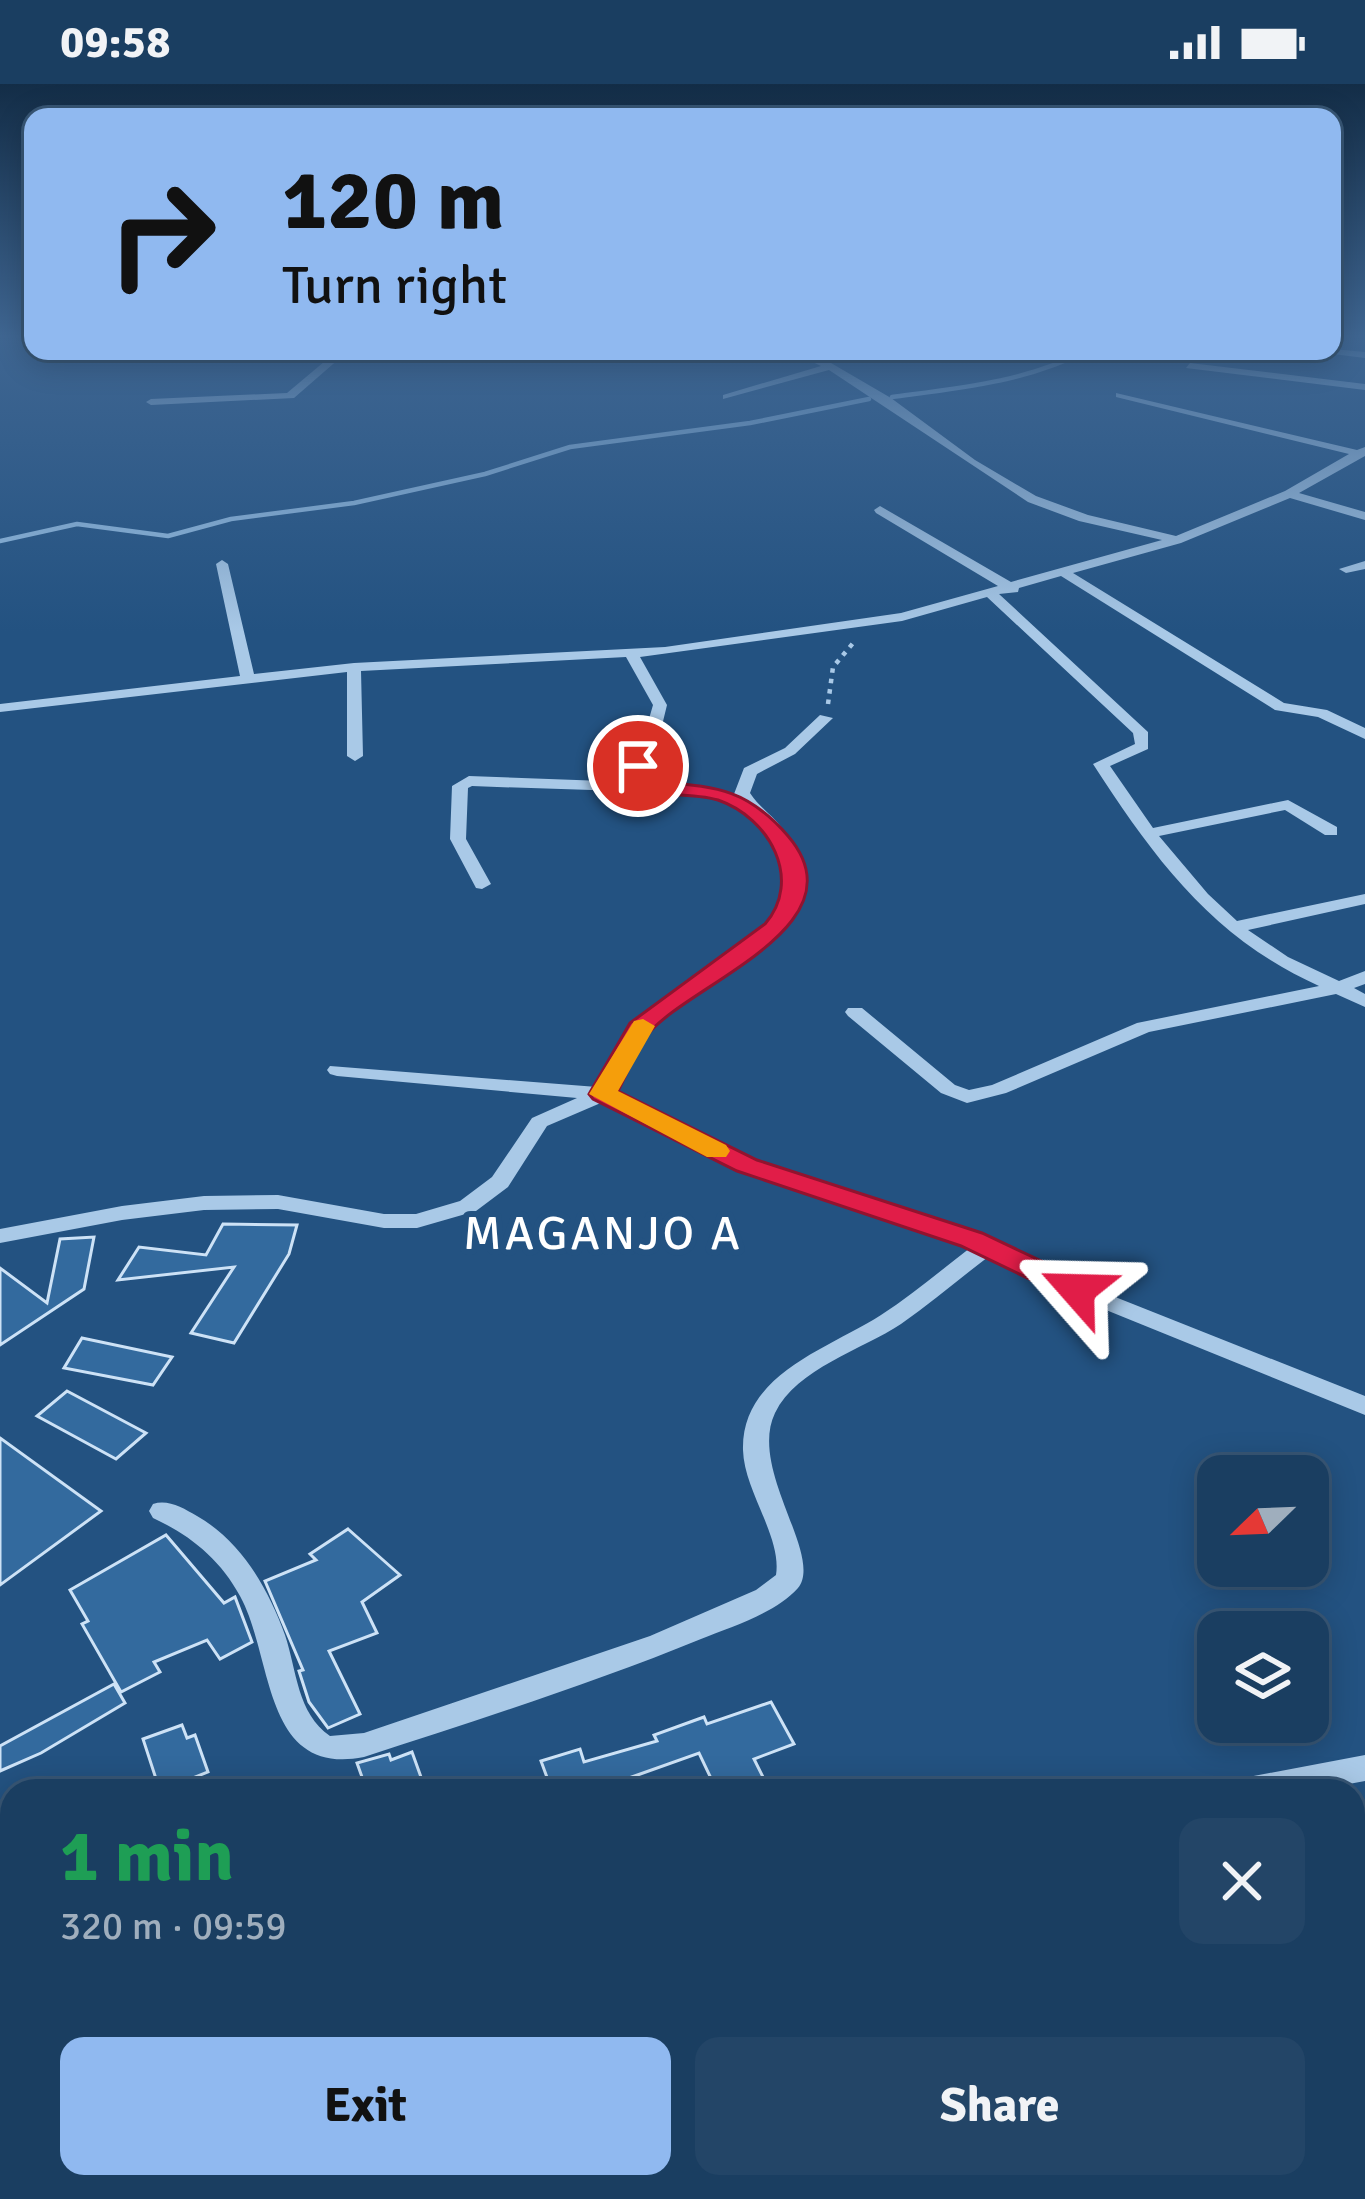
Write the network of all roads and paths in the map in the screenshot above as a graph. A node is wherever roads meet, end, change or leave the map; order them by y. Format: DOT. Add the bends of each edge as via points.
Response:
graph roads {
  1 [pos="933,435"];
  2 [pos="1289,435"];
  3 [pos="1363,452"];
  4 [pos="1289,494"];
  5 [pos="880,510"];
  6 [pos="1365,516"];
  7 [pos="1177,540"];
  8 [pos="222,564"];
  9 [pos="1365,566"];
  10 [pos="1346,569"];
  11 [pos="1067,574"];
  12 [pos="1013,590"];
  13 [pos="992,595"];
  14 [pos="865,623"];
  15 [pos="631,654"];
  16 [pos="354,667"];
  17 [pos="248,676"];
  18 [pos="0,709"];
  19 [pos="825,718"];
  20 [pos="1365,734"];
  21 [pos="355,756"];
  22 [pos="642,787"];
  23 [pos="754,812"];
  24 [pos="1331,831"];
  25 [pos="1148,834"];
  26 [pos="482,884"];
  27 [pos="1365,899"];
  28 [pos="1235,927"];
  29 [pos="1365,977"];
  30 [pos="1340,988"];
  31 [pos="1365,1001"];
  32 [pos="855,1012"];
  33 [pos="337,1070"];
  34 [pos="603,1094"];
  35 [pos="0,1236"];
  36 [pos="986,1247"];
  37 [pos="1365,1406"];
  38 [pos="162,1511"];
  39 [pos="1365,1768"];
  40 [pos="1307,1779"];
  1 -- 7 [label="street" via="1034,500"];
  2 -- 3 [label="street"];
  3 -- 4 [label="street"];
  4 -- 6 [label="street"];
  4 -- 7 [label="street"];
  5 -- 12 [label="street"];
  7 -- 11 [label="street"];
  8 -- 17 [label="street"];
  9 -- 10 [label="street"];
  11 -- 12 [label="street"];
  11 -- 20 [label="street" via="1280,707 1322,713"];
  12 -- 13 [label="street"];
  13 -- 14 [label="street"];
  13 -- 25 [label="street" via="1140,732 1144,746 1101,764"];
  14 -- 15 [label="street"];
  14 -- 19 [label="path" via="833,668"];
  15 -- 16 [label="street"];
  15 -- 22 [label="street" via="660,704 635,774"];
  16 -- 17 [label="street"];
  16 -- 21 [label="street"];
  17 -- 18 [label="street"];
  19 -- 23 [label="street" via="790,751 750,771 742,793"];
  22 -- 23 [label="street" via="721,794"];
  22 -- 26 [label="street" via="460,786 458,839"];
  23 -- 34 [label="street" via="794,869 788,911 639,1029"];
  24 -- 25 [label="street" via="1288,805"];
  25 -- 28 [label="street"];
  27 -- 28 [label="street"];
  28 -- 30 [label="street" via="1281,961"];
  29 -- 30 [label="street"];
  30 -- 31 [label="street"];
  30 -- 32 [label="street" via="1144,1027 968,1097"];
  33 -- 34 [label="street"];
  34 -- 35 [label="street" via="538,1123 500,1181 444,1215 384,1221 278,1202 204,1203"];
  34 -- 36 [label="street" via="747,1166"];
  36 -- 37 [label="street"];
  36 -- 38 [label="street" via="885,1324 798,1374 765,1406 754,1435 756,1464 790,1553 785,1585 722,1621 364,1745 338,1750 308,1736 291,1710 251,1588 208,1534"];
  39 -- 40 [label="street"];
}
